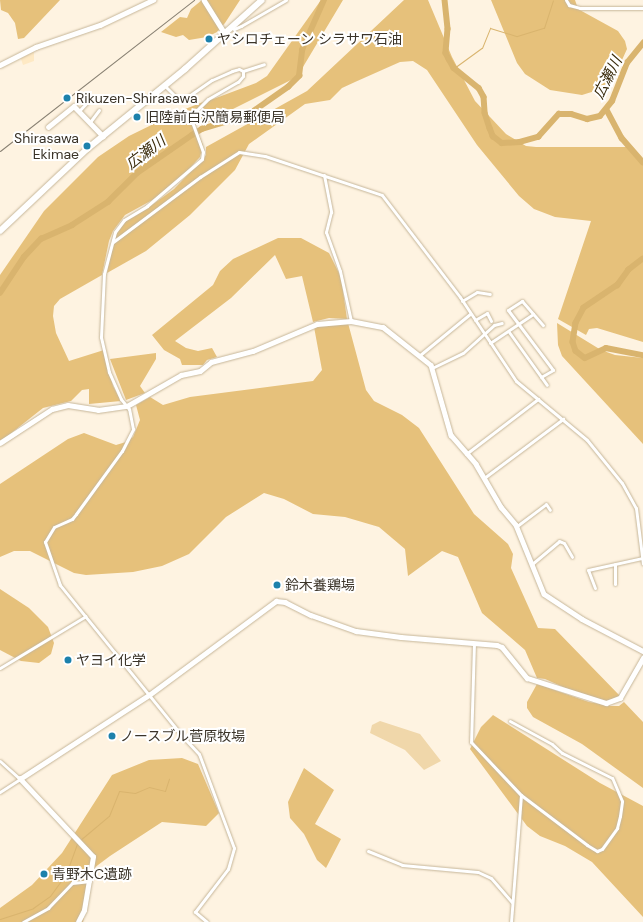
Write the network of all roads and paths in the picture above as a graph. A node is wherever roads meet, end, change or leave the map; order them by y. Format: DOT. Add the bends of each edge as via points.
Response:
graph roads {
  1 [pos="153,0"];
  2 [pos="204,0"];
  3 [pos="262,0"];
  4 [pos="286,0"];
  5 [pos="566,0"];
  6 [pos="643,8"];
  7 [pos="232,27"];
  8 [pos="225,33"];
  9 [pos="264,64"];
  10 [pos="0,65"];
  11 [pos="243,71"];
  12 [pos="165,86"];
  13 [pos="90,99"];
  14 [pos="99,110"];
  15 [pos="79,111"];
  16 [pos="90,122"];
  17 [pos="48,127"];
  18 [pos="103,136"];
  19 [pos="324,175"];
  20 [pos="0,231"];
  21 [pos="114,242"];
  22 [pos="490,294"];
  23 [pos="462,301"];
  24 [pos="470,314"];
  25 [pos="533,314"];
  26 [pos="475,320"];
  27 [pos="351,321"];
  28 [pos="491,321"];
  29 [pos="502,322"];
  30 [pos="519,325"];
  31 [pos="543,325"];
  32 [pos="509,332"];
  33 [pos="484,334"];
  34 [pos="490,343"];
  35 [pos="420,355"];
  36 [pos="432,368"];
  37 [pos="542,377"];
  38 [pos="547,385"];
  39 [pos="538,399"];
  40 [pos="127,406"];
  41 [pos="564,419"];
  42 [pos="0,443"];
  43 [pos="466,454"];
  44 [pos="484,478"];
  45 [pos="550,510"];
  46 [pos="517,526"];
  47 [pos="572,557"];
  48 [pos="642,558"];
  49 [pos="532,564"];
  50 [pos="615,564"];
  51 [pos="643,564"];
  52 [pos="615,584"];
  53 [pos="595,588"];
  54 [pos="86,616"];
  55 [pos="474,643"];
  56 [pos="643,651"];
  57 [pos="643,658"];
  58 [pos="0,668"];
  59 [pos="149,695"];
  60 [pos="510,721"];
  61 [pos="0,761"];
  62 [pos="20,779"];
  63 [pos="0,792"];
  64 [pos="521,795"];
  65 [pos="368,851"];
  66 [pos="90,881"];
  67 [pos="512,902"];
  68 [pos="23,922"];
  69 [pos="78,922"];
  70 [pos="206,922"];
  71 [pos="511,922"];
  1 -- 10 [label="street" via="100,25 36,46"];
  2 -- 8 [label="street"];
  3 -- 7 [label="highway"];
  4 -- 7 [label="street" via="241,26 234,29"];
  5 -- 6 [label="street" via="580,8"];
  7 -- 8 [label="highway"];
  8 -- 12 [label="highway"];
  9 -- 11 [label="street"];
  11 -- 12 [label="street" via="232,70 183,100 177,98"];
  11 -- 21 [label="street" via="243,76 238,82 208,100 191,119 203,152 198,162 147,206 124,220 116,230"];
  12 -- 18 [label="highway"];
  13 -- 15 [label="street"];
  14 -- 16 [label="street"];
  15 -- 16 [label="street"];
  15 -- 17 [label="street" via="74,106"];
  16 -- 18 [label="street"];
  18 -- 20 [label="highway"];
  19 -- 21 [label="street" via="265,156 235,153"];
  19 -- 23 [label="street" via="382,195"];
  19 -- 27 [label="street" via="332,212 326,232 340,271"];
  21 -- 40 [label="street" via="104,274 101,337 109,372"];
  22 -- 23 [label="street" via="478,292"];
  23 -- 24 [label="street"];
  24 -- 26 [label="street"];
  24 -- 35 [label="street"];
  25 -- 30 [label="street"];
  25 -- 30 [label="street" via="522,301 508,310"];
  25 -- 31 [label="street"];
  26 -- 28 [label="street" via="487,313"];
  26 -- 33 [label="street"];
  27 -- 35 [label="street" via="388,330"];
  27 -- 40 [label="street" via="317,324 253,351 217,360 200,371 178,377"];
  29 -- 33 [label="street"];
  30 -- 32 [label="street"];
  30 -- 37 [label="street" via="553,370"];
  32 -- 34 [label="street"];
  32 -- 37 [label="street"];
  33 -- 34 [label="street"];
  33 -- 36 [label="street" via="462,353"];
  34 -- 39 [label="street" via="516,381"];
  35 -- 36 [label="street"];
  36 -- 43 [label="street" via="445,421 457,444"];
  37 -- 38 [label="street"];
  39 -- 41 [label="street"];
  39 -- 43 [label="street"];
  40 -- 42 [label="street" via="98,410 60,406"];
  40 -- 54 [label="street" via="134,428 122,452 72,519 54,527 44,542 59,582"];
  41 -- 44 [label="street"];
  41 -- 48 [label="street" via="587,440 634,500 639,521"];
  43 -- 44 [label="street"];
  44 -- 46 [label="street" via="501,507"];
  45 -- 46 [label="street" via="546,504"];
  46 -- 49 [label="street"];
  47 -- 49 [label="street" via="564,543 559,541"];
  48 -- 50 [label="street"];
  48 -- 51 [label="street"];
  49 -- 56 [label="street" via="548,598 606,633"];
  50 -- 52 [label="street"];
  50 -- 53 [label="street" via="588,570"];
  54 -- 58 [label="street"];
  54 -- 59 [label="street"];
  55 -- 57 [label="street" via="500,646 513,664 530,680 552,684 568,693 606,703 620,698"];
  55 -- 59 [label="street" via="401,638 356,630 311,615 285,602 276,601"];
  55 -- 64 [label="street" via="470,739"];
  59 -- 62 [label="street"];
  59 -- 70 [label="street" via="199,754 234,848 228,869 194,912"];
  60 -- 64 [label="street" via="552,744 562,753 612,778 622,802 620,816 608,844 597,851"];
  61 -- 62 [label="street"];
  62 -- 63 [label="street"];
  62 -- 66 [label="street" via="92,854 94,860"];
  64 -- 67 [label="street"];
  65 -- 67 [label="street" via="402,865 478,872 491,878"];
  66 -- 68 [label="street" via="72,884 48,908"];
  66 -- 69 [label="street"];
  67 -- 71 [label="street"];
}
